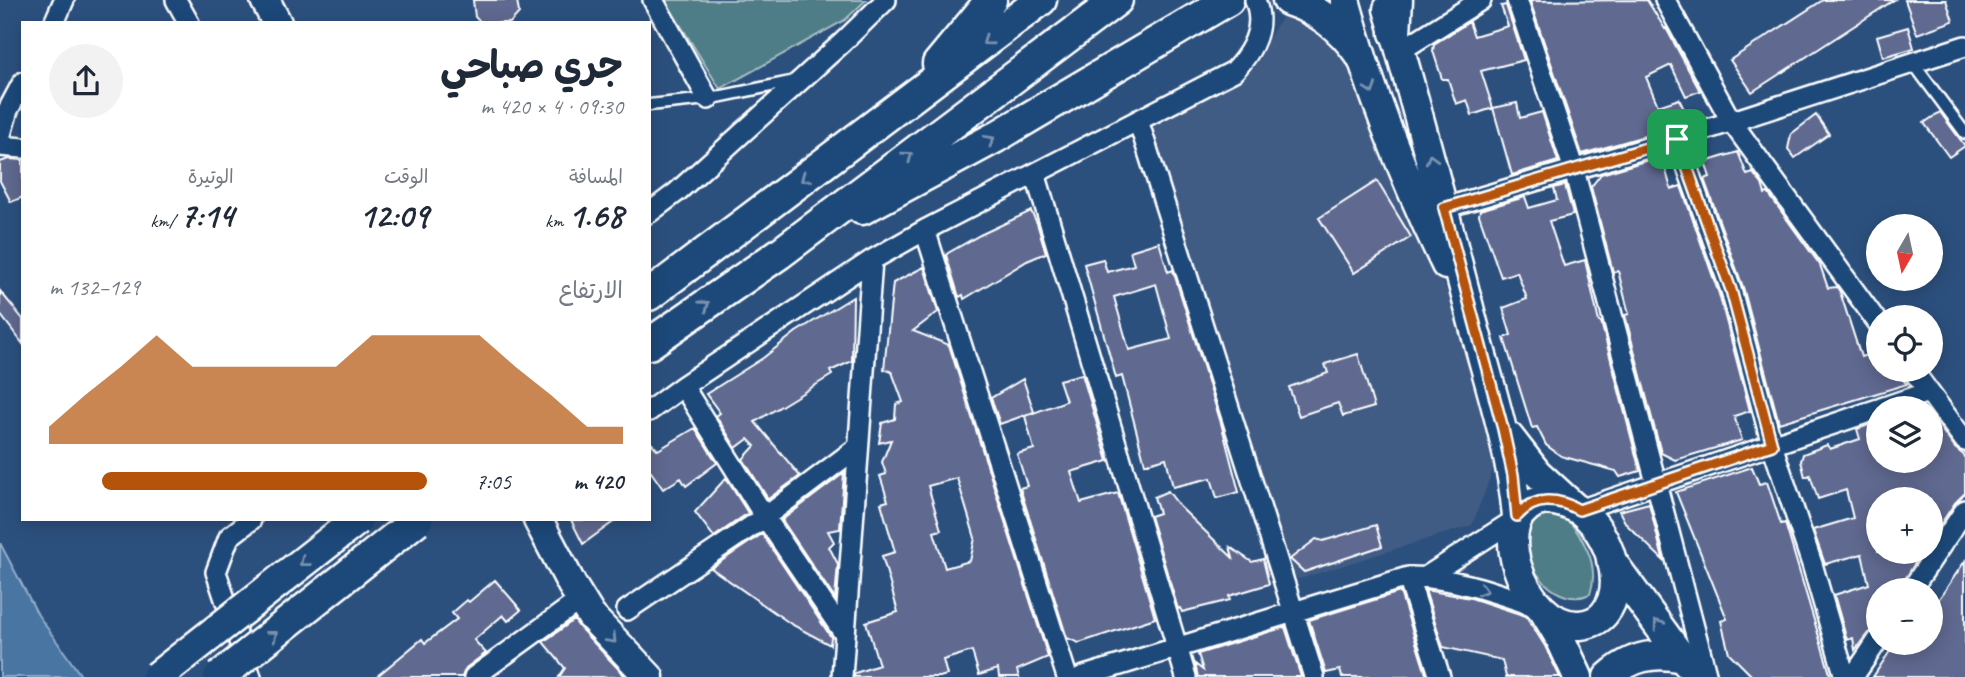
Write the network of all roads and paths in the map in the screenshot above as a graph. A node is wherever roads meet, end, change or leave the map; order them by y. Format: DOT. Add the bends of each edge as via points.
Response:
graph roads {
  1 [pos="64,0"];
  2 [pos="176,0"];
  3 [pos="265,0"];
  4 [pos="653,0"];
  5 [pos="886,0"];
  6 [pos="991,0"];
  7 [pos="1041,0"];
  8 [pos="1117,0"];
  9 [pos="1228,0"];
  10 [pos="1255,0"];
  11 [pos="1288,0"];
  12 [pos="1345,0"];
  13 [pos="1385,0"];
  14 [pos="1397,0"];
  15 [pos="1481,0"];
  16 [pos="1517,0"];
  17 [pos="1665,0"];
  18 [pos="55,21"];
  19 [pos="188,21"];
  20 [pos="277,21"];
  21 [pos="1398,42"];
  22 [pos="1965,46"];
  23 [pos="1359,53"];
  24 [pos="1913,63"];
  25 [pos="799,80"];
  26 [pos="21,86"];
  27 [pos="912,98"];
  28 [pos="708,99"];
  29 [pos="651,105"];
  30 [pos="1138,120"];
  31 [pos="1731,121"];
  32 [pos="1965,134"];
  33 [pos="0,138"];
  34 [pos="1677,139"];
  35 [pos="0,146"];
  36 [pos="21,148"];
  37 [pos="1574,170"];
  38 [pos="1035,173"];
  39 [pos="1444,208"];
  40 [pos="651,212"];
  41 [pos="925,230"];
  42 [pos="779,254"];
  43 [pos="872,260"];
  44 [pos="651,294"];
  45 [pos="1866,307"];
  46 [pos="1472,320"];
  47 [pos="651,343"];
  48 [pos="1921,382"];
  49 [pos="682,386"];
  50 [pos="1928,392"];
  51 [pos="1916,396"];
  52 [pos="651,409"];
  53 [pos="1866,413"];
  54 [pos="1503,429"];
  55 [pos="1965,441"];
  56 [pos="1772,445"];
  57 [pos="859,447"];
  58 [pos="1656,484"];
  59 [pos="1577,509"];
  60 [pos="1965,510"];
  61 [pos="765,517"];
  62 [pos="1517,517"];
  63 [pos="250,521"];
  64 [pos="357,521"];
  65 [pos="416,521"];
  66 [pos="539,521"];
  67 [pos="1611,559"];
  68 [pos="1418,577"];
  69 [pos="1920,578"];
  70 [pos="580,600"];
  71 [pos="627,610"];
  72 [pos="1293,610"];
  73 [pos="1541,610"];
  74 [pos="845,635"];
  75 [pos="1175,647"];
  76 [pos="1868,655"];
  77 [pos="1691,668"];
  78 [pos="157,677"];
  79 [pos="219,677"];
  80 [pos="251,677"];
  81 [pos="474,677"];
  82 [pos="649,677"];
  83 [pos="842,677"];
  84 [pos="1067,677"];
  85 [pos="1081,677"];
  86 [pos="1186,677"];
  87 [pos="1314,677"];
  88 [pos="1440,677"];
  89 [pos="1578,677"];
  90 [pos="1608,677"];
  91 [pos="1707,677"];
  92 [pos="1845,677"];
  93 [pos="1853,677"];
  1 -- 18 [label="street"];
  2 -- 19 [label="street"];
  3 -- 20 [label="main road"];
  4 -- 28 [label="street"];
  5 -- 25 [label="street"];
  6 -- 27 [label="main road"];
  7 -- 27 [label="main road, one-way"];
  42 -- 8 [label="main road, one-way"];
  42 -- 9 [label="main road, one-way" via="996,137"];
  10 -- 30 [label="street" via="1259,18 1254,44 1234,71"];
  11 -- 23 [label="main road" via="1322,15"];
  12 -- 23 [label="main road"];
  13 -- 21 [label="main road"];
  14 -- 21 [label="main road"];
  15 -- 21 [label="street"];
  16 -- 37 [label="street"];
  17 -- 31 [label="street"];
  39 -- 21 [label="main road, one-way"];
  22 -- 24 [label="street"];
  23 -- 46 [label="main road, one-way" via="1418,205"];
  24 -- 31 [label="street"];
  24 -- 32 [label="lane"];
  25 -- 28 [label="lane"];
  25 -- 40 [label="street"];
  26 -- 33 [label="street"];
  27 -- 44 [label="main road, one-way"];
  28 -- 29 [label="lane"];
  30 -- 38 [label="street"];
  30 -- 72 [label="street"];
  31 -- 34 [label="street"];
  31 -- 45 [label="street"];
  34 -- 37 [label="street"];
  34 -- 56 [label="street" via="1731,290"];
  35 -- 36 [label="street"];
  37 -- 39 [label="street"];
  37 -- 58 [label="street"];
  38 -- 41 [label="street"];
  38 -- 75 [label="street"];
  39 -- 46 [label="main road"];
  41 -- 43 [label="street"];
  41 -- 84 [label="street"];
  47 -- 42 [label="main road, one-way"];
  43 -- 49 [label="street"];
  43 -- 57 [label="street"];
  46 -- 54 [label="main road"];
  48 -- 50 [label="street"];
  49 -- 52 [label="street"];
  49 -- 61 [label="street"];
  50 -- 51 [label="street"];
  50 -- 55 [label="street"];
  53 -- 56 [label="street"];
  54 -- 59 [label="main road" via="1529,464"];
  54 -- 62 [label="main road"];
  56 -- 58 [label="street"];
  56 -- 92 [label="street"];
  57 -- 61 [label="street"];
  57 -- 74 [label="street"];
  58 -- 59 [label="street"];
  58 -- 91 [label="street"];
  59 -- 62 [label="main road" via="1562,502 1539,501"];
  59 -- 67 [label="main road" via="1601,535"];
  60 -- 69 [label="street"];
  61 -- 71 [label="street"];
  61 -- 74 [label="street"];
  62 -- 68 [label="street"];
  62 -- 73 [label="main road" via="1516,555 1522,578"];
  63 -- 80 [label="street" via="229,537 216,572"];
  64 -- 78 [label="main road, one-way, bridge"];
  79 -- 65 [label="main road, one-way, bridge"];
  66 -- 70 [label="main road"];
  67 -- 73 [label="main road" via="1612,596 1602,617 1577,625"];
  77 -- 67 [label="main road, one-way"];
  68 -- 72 [label="street"];
  68 -- 73 [label="street, one-way"];
  68 -- 88 [label="street"];
  70 -- 81 [label="street"];
  70 -- 82 [label="main road, one-way"];
  72 -- 75 [label="street"];
  72 -- 87 [label="street"];
  73 -- 89 [label="main road"];
  74 -- 83 [label="street"];
  75 -- 85 [label="street"];
  75 -- 86 [label="street"];
  76 -- 93 [label="street"];
  77 -- 90 [label="main road" via="1669,655 1643,656"];
}
